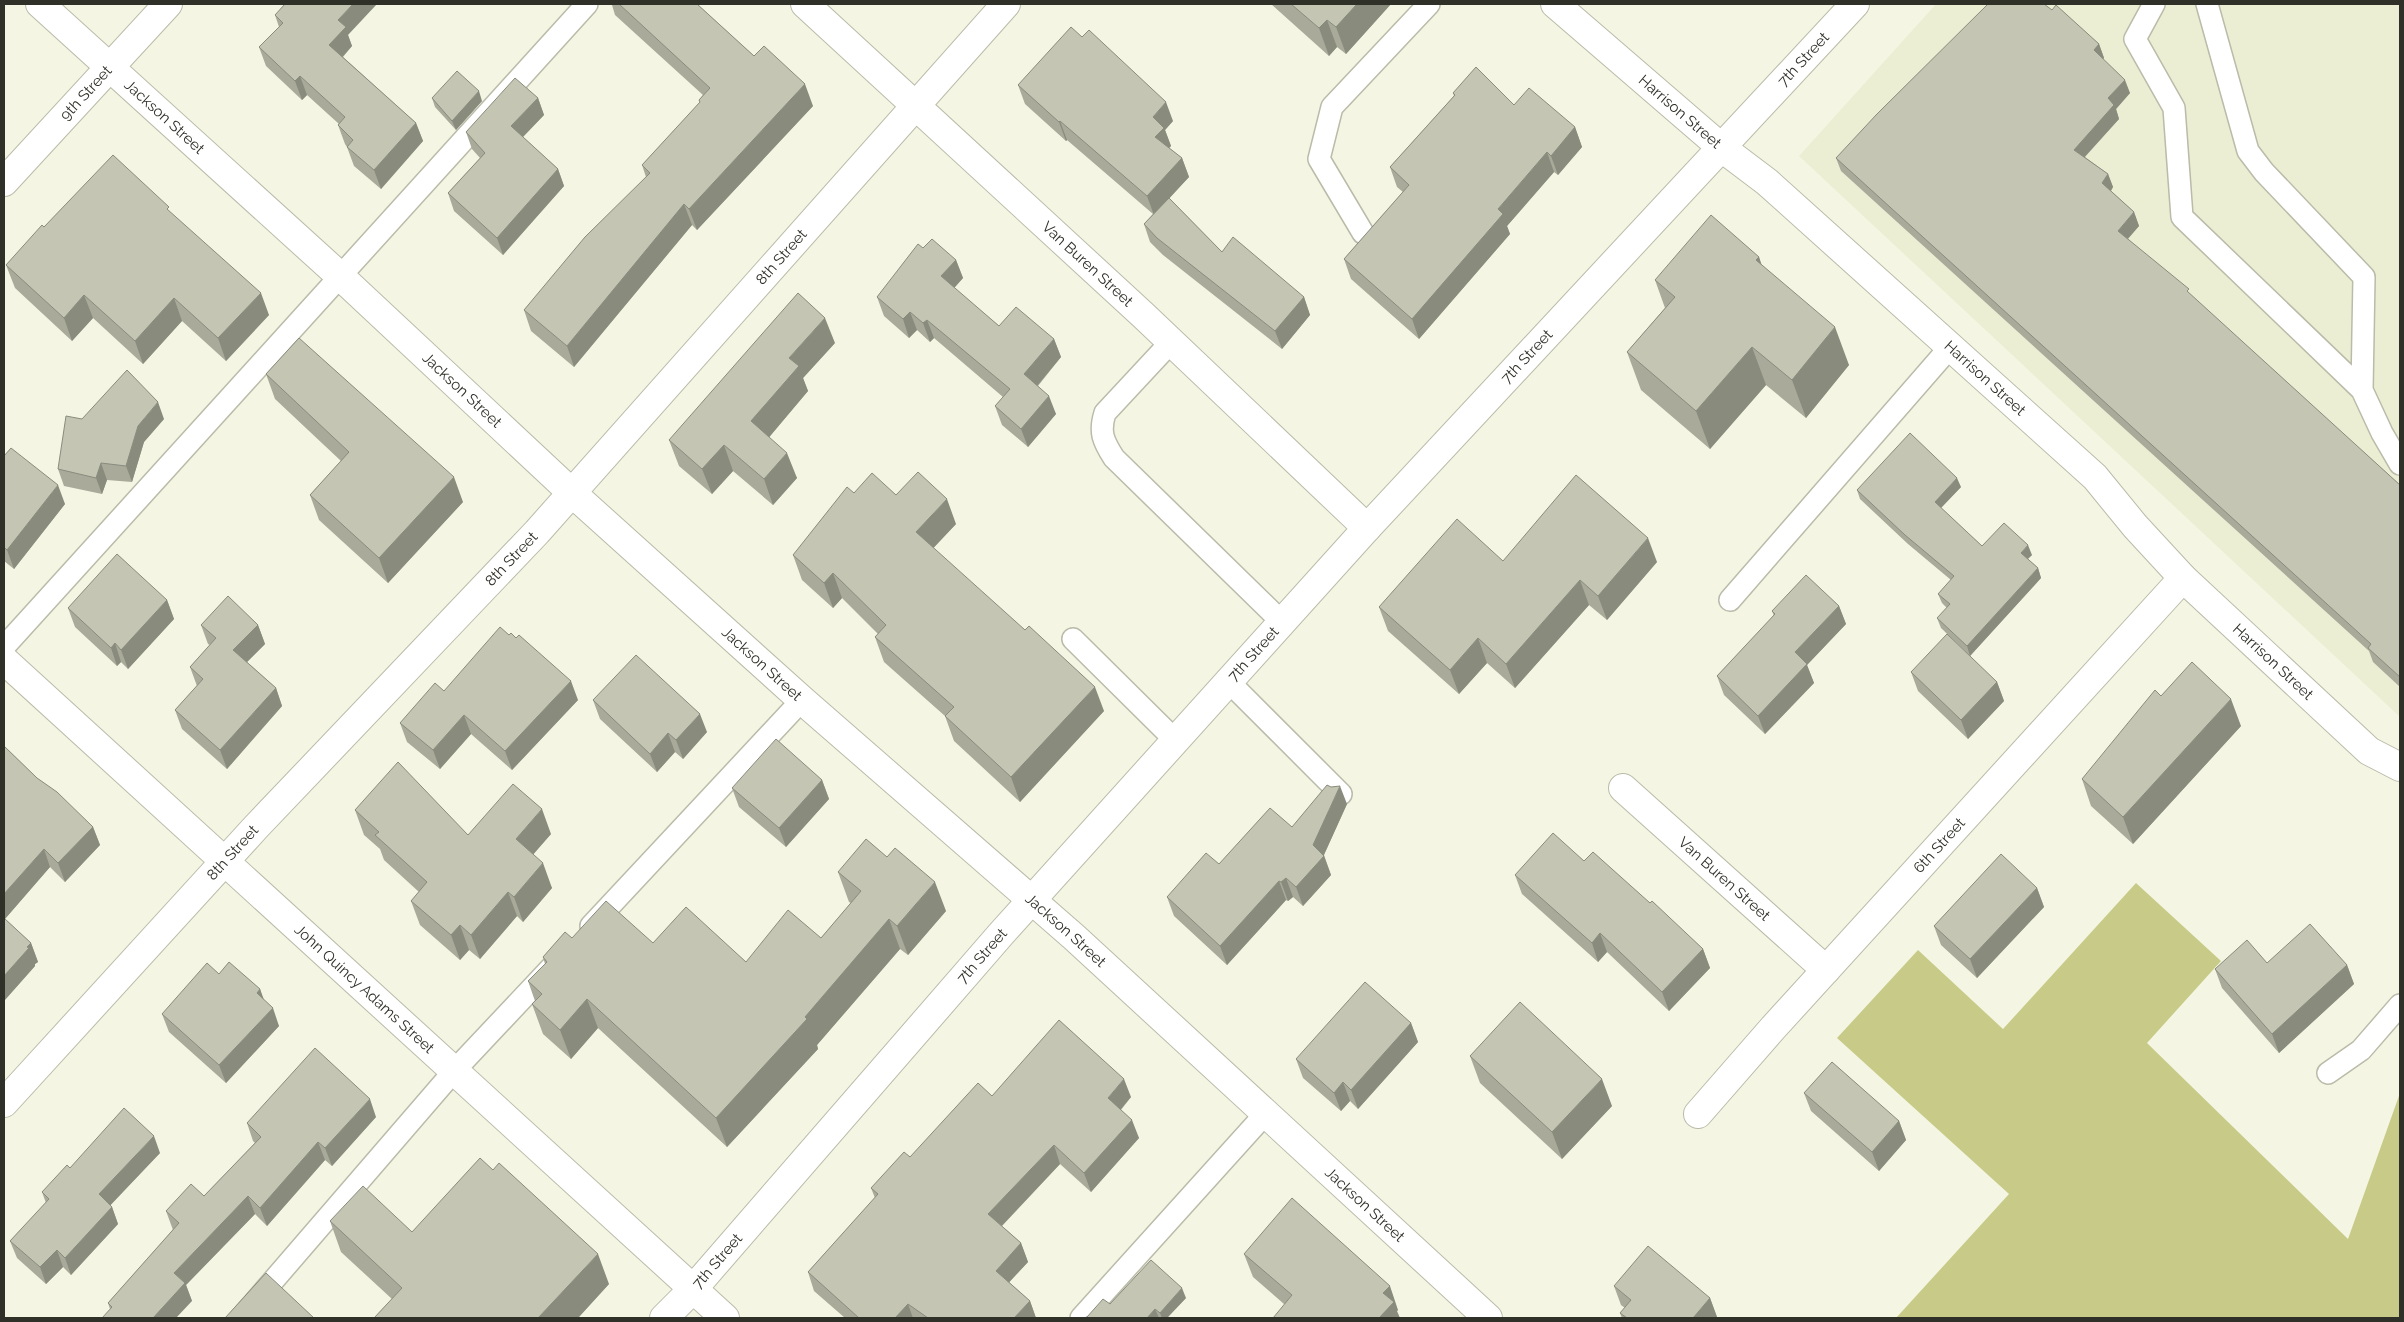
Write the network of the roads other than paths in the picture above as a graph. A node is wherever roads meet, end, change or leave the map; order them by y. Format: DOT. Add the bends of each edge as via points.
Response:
graph roads {
  1 [pos="40,4"];
  2 [pos="168,4"];
  3 [pos="587,4"];
  4 [pos="805,4"];
  5 [pos="1006,4"];
  6 [pos="1428,4"];
  7 [pos="1555,4"];
  8 [pos="1855,4"];
  9 [pos="2154,4"];
  10 [pos="2207,4"];
  11 [pos="110,68"];
  12 [pos="916,104"];
  13 [pos="1722,148"];
  14 [pos="4,182"];
  15 [pos="1363,233"];
  16 [pos="341,277"];
  17 [pos="1172,341"];
  18 [pos="1950,346"];
  19 [pos="2362,390"];
  20 [pos="2400,464"];
  21 [pos="572,492"];
  22 [pos="1367,528"];
  23 [pos="2183,578"];
  24 [pos="1730,600"];
  25 [pos="1282,622"];
  26 [pos="1073,639"];
  27 [pos="4,647"];
  28 [pos="4,660"];
  29 [pos="1229,682"];
  30 [pos="802,700"];
  31 [pos="1176,740"];
  32 [pos="2400,767"];
  33 [pos="1623,788"];
  34 [pos="1340,794"];
  35 [pos="226,862"];
  36 [pos="1032,900"];
  37 [pos="1826,970"];
  38 [pos="2400,1005"];
  39 [pos="454,1071"];
  40 [pos="2328,1073"];
  41 [pos="4,1103"];
  42 [pos="1266,1113"];
  43 [pos="1698,1114"];
  44 [pos="693,1289"];
  45 [pos="241,1318"];
  46 [pos="664,1318"];
  47 [pos="725,1318"];
  48 [pos="1081,1318"];
  49 [pos="1488,1318"];
  1 -- 11 [label="street, Jackson Street"];
  2 -- 11 [label="street, 9th Street"];
  3 -- 16 [label="lane"];
  4 -- 12 [label="street, Van Buren Street"];
  5 -- 12 [label="street, 8th Street"];
  6 -- 15 [label="lane" via="1332,107 1319,159"];
  7 -- 13 [label="street, Harrison Street"];
  8 -- 13 [label="street, 7th Street"];
  9 -- 19 [label="lane" via="2135,39 2174,108 2182,217"];
  10 -- 19 [label="lane" via="2248,151 2364,277"];
  11 -- 14 [label="street, 9th Street"];
  11 -- 16 [label="street, Jackson Street"];
  12 -- 17 [label="street, Van Buren Street"];
  12 -- 21 [label="street, 8th Street"];
  13 -- 18 [label="street, Harrison Street" via="1767,182"];
  13 -- 22 [label="street, 7th Street"];
  16 -- 21 [label="street, Jackson Street"];
  16 -- 27 [label="lane"];
  17 -- 22 [label="street, Van Buren Street"];
  17 -- 25 [label="lane" via="1105,413 1101,425 1103,440 1114,458"];
  18 -- 23 [label="street, Harrison Street" via="2096,477"];
  18 -- 24 [label="lane"];
  19 -- 20 [label="lane"];
  21 -- 30 [label="street, Jackson Street"];
  21 -- 35 [label="street, 8th Street"];
  22 -- 25 [label="street, 7th Street"];
  23 -- 32 [label="street, Harrison Street" via="2369,751"];
  23 -- 37 [label="street, 6th Street"];
  25 -- 29 [label="street, 7th Street"];
  26 -- 31 [label="lane"];
  28 -- 35 [label="street, John Quincy Adams Street"];
  29 -- 31 [label="street, 7th Street"];
  29 -- 34 [label="lane"];
  30 -- 36 [label="street, Jackson Street"];
  30 -- 39 [label="lane"];
  31 -- 36 [label="street, 7th Street"];
  33 -- 37 [label="street, Van Buren Street"];
  35 -- 39 [label="street, John Quincy Adams Street"];
  35 -- 41 [label="street, 8th Street"];
  36 -- 42 [label="street, Jackson Street"];
  36 -- 44 [label="street, 7th Street"];
  37 -- 43 [label="street, 6th Street"];
  38 -- 40 [label="lane" via="2361,1050"];
  39 -- 44 [label="street, John Quincy Adams Street"];
  39 -- 45 [label="lane"];
  42 -- 48 [label="lane"];
  42 -- 49 [label="street, Jackson Street"];
  44 -- 46 [label="street, 7th Street"];
  44 -- 47 [label="street, John Quincy Adams Street"];
}
